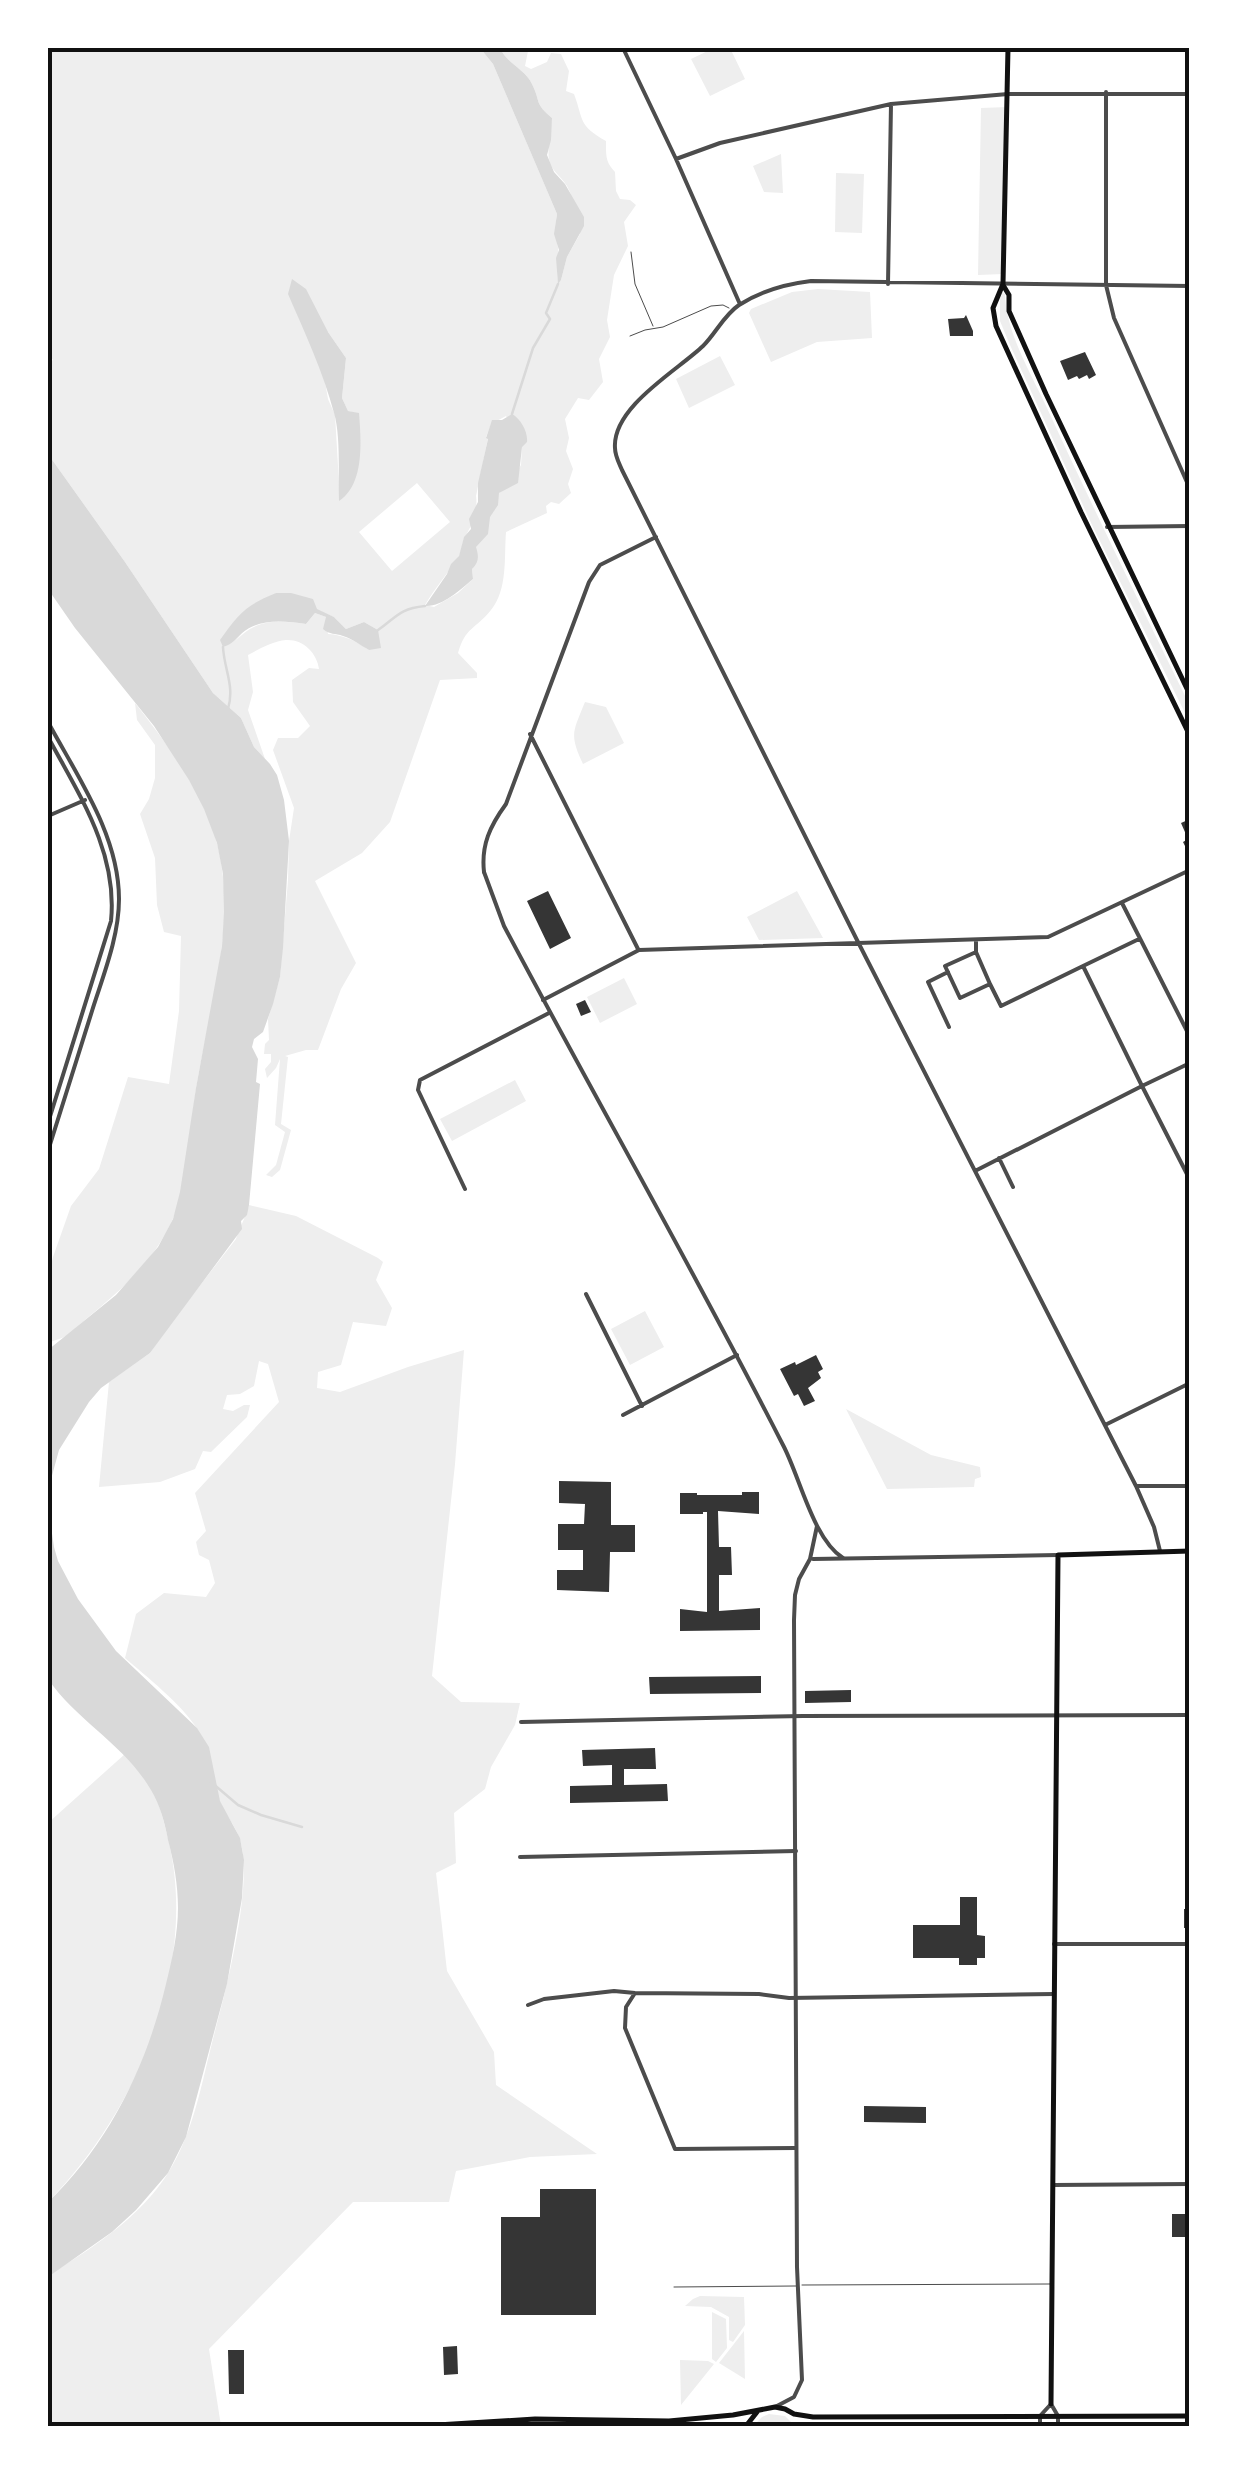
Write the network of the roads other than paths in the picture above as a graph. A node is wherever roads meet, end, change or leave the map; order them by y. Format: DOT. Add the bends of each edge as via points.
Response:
graph roads {
  1 [pos="625,48"];
  2 [pos="1008,48"];
  3 [pos="1106,92"];
  4 [pos="1008,94"];
  5 [pos="1190,94"];
  6 [pos="892,104"];
  7 [pos="676,159"];
  8 [pos="631,252"];
  9 [pos="888,284"];
  10 [pos="1003,284"];
  11 [pos="1106,285"];
  12 [pos="1190,286"];
  13 [pos="740,304"];
  14 [pos="732,310"];
  15 [pos="655,328"];
  16 [pos="630,336"];
  17 [pos="1190,489"];
  18 [pos="1190,526"];
  19 [pos="1107,527"];
  20 [pos="656,537"];
  21 [pos="1190,696"];
  22 [pos="48,722"];
  23 [pos="530,734"];
  24 [pos="1190,736"];
  25 [pos="48,737"];
  26 [pos="89,798"];
  27 [pos="82,801"];
  28 [pos="48,816"];
  29 [pos="1190,870"];
  30 [pos="1122,903"];
  31 [pos="976,939"];
  32 [pos="1139,939"];
  33 [pos="858,942"];
  34 [pos="639,950"];
  35 [pos="976,952"];
  36 [pos="1083,966"];
  37 [pos="948,972"];
  38 [pos="990,984"];
  39 [pos="543,1000"];
  40 [pos="550,1012"];
  41 [pos="949,1027"];
  42 [pos="1190,1037"];
  43 [pos="1190,1063"];
  44 [pos="1142,1086"];
  45 [pos="48,1123"];
  46 [pos="48,1151"];
  47 [pos="999,1158"];
  48 [pos="975,1170"];
  49 [pos="1190,1180"];
  50 [pos="1013,1187"];
  51 [pos="464,1189"];
  52 [pos="586,1294"];
  53 [pos="737,1355"];
  54 [pos="1190,1383"];
  55 [pos="642,1406"];
  56 [pos="623,1416"];
  57 [pos="1105,1425"];
  58 [pos="1136,1486"];
  59 [pos="1190,1486"];
  60 [pos="818,1526"];
  61 [pos="1190,1551"];
  62 [pos="1160,1552"];
  63 [pos="1058,1555"];
  64 [pos="843,1558"];
  65 [pos="810,1559"];
  66 [pos="1190,1715"];
  67 [pos="795,1716"];
  68 [pos="1056,1716"];
  69 [pos="521,1722"];
  70 [pos="796,1851"];
  71 [pos="520,1857"];
  72 [pos="1054,1944"];
  73 [pos="1190,1944"];
  74 [pos="635,1993"];
  75 [pos="1054,1994"];
  76 [pos="796,1998"];
  77 [pos="528,2005"];
  78 [pos="796,2148"];
  79 [pos="1190,2184"];
  80 [pos="1052,2185"];
  81 [pos="1051,2284"];
  82 [pos="674,2286"];
  83 [pos="798,2286"];
  84 [pos="1051,2404"];
  85 [pos="775,2407"];
  86 [pos="764,2408"];
  87 [pos="794,2414"];
  88 [pos="1040,2416"];
  89 [pos="1058,2416"];
  90 [pos="1190,2416"];
  91 [pos="801,2422"];
  92 [pos="421,2426"];
  93 [pos="746,2426"];
  94 [pos="1040,2426"];
  95 [pos="1058,2426"];
  1 -- 7 [label="street"];
  2 -- 4 [label="main road"];
  3 -- 4 [label="street"];
  3 -- 5 [label="street"];
  3 -- 11 [label="street"];
  4 -- 6 [label="street"];
  4 -- 10 [label="main road"];
  6 -- 7 [label="street"];
  6 -- 9 [label="street"];
  7 -- 13 [label="street"];
  8 -- 15 [label="lane" via="634,284"];
  9 -- 10 [label="street"];
  9 -- 13 [label="street" via="796,283"];
  10 -- 11 [label="street"];
  10 -- 19 [label="main road" via="1009,311"];
  10 -- 24 [label="main road" via="993,308 996,326"];
  11 -- 12 [label="street"];
  11 -- 17 [label="street" via="1114,318"];
  13 -- 14 [label="street"];
  14 -- 15 [label="lane" via="710,306"];
  14 -- 20 [label="street" via="620,424 614,444 622,470"];
  15 -- 16 [label="lane"];
  18 -- 19 [label="street"];
  19 -- 21 [label="main road"];
  20 -- 23 [label="street" via="600,565 588,582"];
  20 -- 33 [label="street"];
  22 -- 26 [label="street"];
  23 -- 34 [label="street"];
  23 -- 39 [label="street" via="484,845 484,872"];
  25 -- 27 [label="street"];
  26 -- 27 [label="street"];
  26 -- 46 [label="street" via="108,843 119,898 107,963"];
  27 -- 28 [label="street"];
  27 -- 45 [label="street" via="110,870 111,920"];
  29 -- 30 [label="street"];
  30 -- 31 [label="street" via="1048,937"];
  30 -- 32 [label="street"];
  31 -- 33 [label="street"];
  31 -- 35 [label="street"];
  32 -- 36 [label="street"];
  32 -- 42 [label="street"];
  33 -- 34 [label="street"];
  33 -- 48 [label="street"];
  34 -- 39 [label="street"];
  35 -- 37 [label="street" via="946,966"];
  35 -- 38 [label="street"];
  36 -- 38 [label="street" via="1001,1006"];
  36 -- 44 [label="street"];
  37 -- 38 [label="street" via="960,998"];
  37 -- 41 [label="street" via="928,982"];
  39 -- 40 [label="street"];
  40 -- 51 [label="street" via="420,1080 418,1090"];
  40 -- 53 [label="street"];
  43 -- 44 [label="street"];
  44 -- 47 [label="street"];
  44 -- 49 [label="street"];
  47 -- 48 [label="street"];
  47 -- 50 [label="street"];
  48 -- 57 [label="street"];
  52 -- 55 [label="street"];
  53 -- 55 [label="street"];
  53 -- 60 [label="street"];
  54 -- 57 [label="street"];
  55 -- 56 [label="street"];
  57 -- 58 [label="street"];
  58 -- 59 [label="street"];
  58 -- 62 [label="street"];
  60 -- 64 [label="street" via="824,1542"];
  60 -- 65 [label="street"];
  61 -- 62 [label="main road"];
  62 -- 63 [label="main road"];
  63 -- 64 [label="street"];
  63 -- 68 [label="main road"];
  64 -- 65 [label="street"];
  65 -- 67 [label="street" via="795,1595"];
  66 -- 68 [label="street"];
  67 -- 68 [label="street"];
  67 -- 69 [label="street"];
  67 -- 70 [label="street"];
  68 -- 72 [label="main road"];
  70 -- 71 [label="street"];
  70 -- 76 [label="street"];
  72 -- 73 [label="street"];
  72 -- 75 [label="main road"];
  74 -- 76 [label="street"];
  74 -- 77 [label="street"];
  74 -- 78 [label="street" via="625,2028 675,2149"];
  75 -- 76 [label="street"];
  75 -- 80 [label="main road"];
  76 -- 78 [label="street"];
  78 -- 83 [label="street"];
  79 -- 80 [label="street"];
  80 -- 81 [label="main road"];
  81 -- 83 [label="lane"];
  81 -- 84 [label="main road"];
  82 -- 83 [label="lane"];
  83 -- 85 [label="street" via="802,2380 794,2397"];
  84 -- 88 [label="street"];
  84 -- 89 [label="street"];
  85 -- 86 [label="main road"];
  85 -- 87 [label="main road"];
  86 -- 92 [label="main road" via="669,2421"];
  86 -- 93 [label="main road"];
  87 -- 88 [label="main road"];
  87 -- 91 [label="main road"];
  88 -- 89 [label="main road"];
  88 -- 94 [label="street"];
  89 -- 90 [label="main road"];
  89 -- 95 [label="street"];
}
